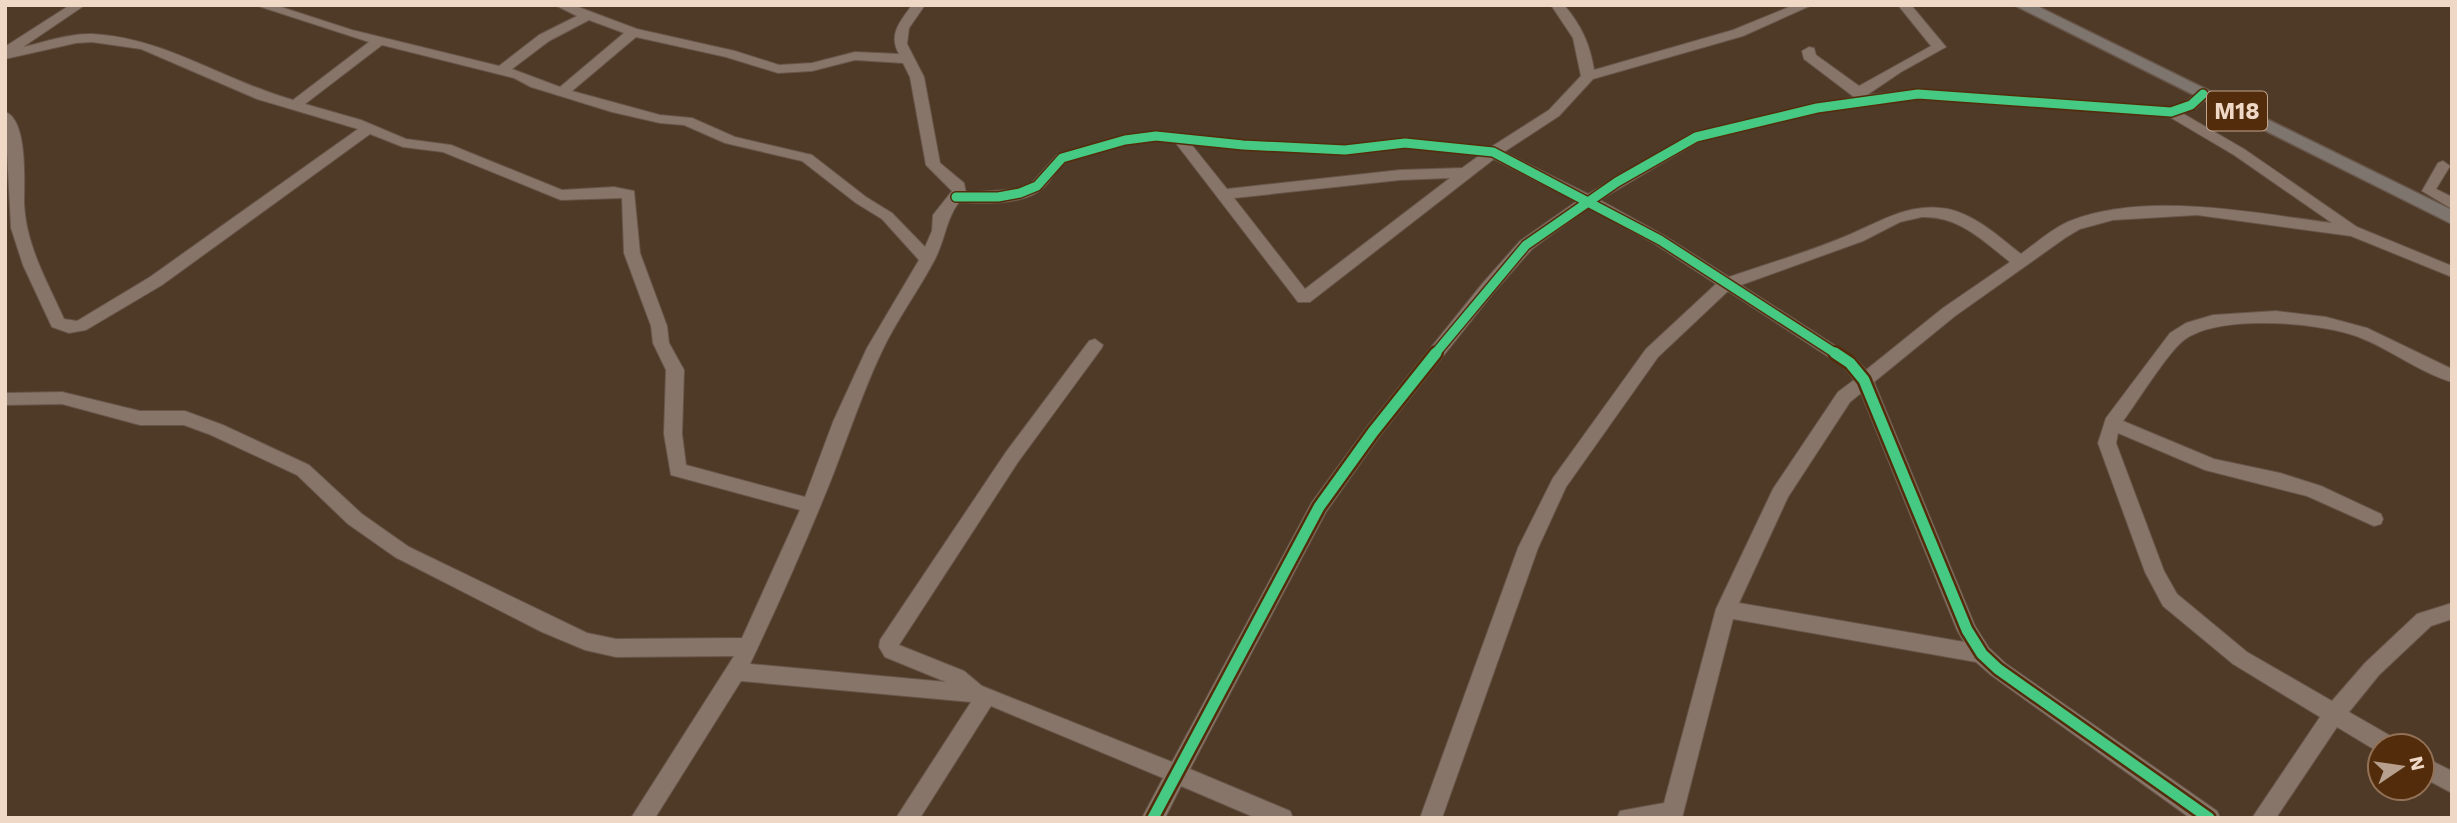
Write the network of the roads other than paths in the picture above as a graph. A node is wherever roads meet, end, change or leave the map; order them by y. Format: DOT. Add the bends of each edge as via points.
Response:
graph roads {
  1 [pos="79,5"];
  2 [pos="261,5"];
  3 [pos="561,5"];
  4 [pos="919,5"];
  5 [pos="1557,5"];
  6 [pos="1806,5"];
  7 [pos="1904,5"];
  8 [pos="2022,5"];
  9 [pos="588,15"];
  10 [pos="633,32"];
  11 [pos="380,40"];
  12 [pos="1809,51"];
  13 [pos="5,54"];
  14 [pos="908,59"];
  15 [pos="502,70"];
  16 [pos="1588,76"];
  17 [pos="564,91"];
  18 [pos="2203,94"];
  19 [pos="1861,96"];
  20 [pos="295,106"];
  21 [pos="2171,112"];
  22 [pos="5,116"];
  23 [pos="369,128"];
  24 [pos="1179,138"];
  25 [pos="1493,152"];
  26 [pos="2443,166"];
  27 [pos="1466,173"];
  28 [pos="1223,194"];
  29 [pos="956,197"];
  30 [pos="1590,201"];
  31 [pos="2452,204"];
  32 [pos="2452,218"];
  33 [pos="2354,231"];
  34 [pos="927,258"];
  35 [pos="2021,262"];
  36 [pos="2452,272"];
  37 [pos="1726,284"];
  38 [pos="1095,345"];
  39 [pos="2452,376"];
  40 [pos="1864,380"];
  41 [pos="5,398"];
  42 [pos="2112,423"];
  43 [pos="811,506"];
  44 [pos="2374,519"];
  45 [pos="1726,609"];
  46 [pos="2452,611"];
  47 [pos="747,647"];
  48 [pos="1982,654"];
  49 [pos="736,672"];
  50 [pos="982,694"];
  51 [pos="2334,714"];
  52 [pos="2366,733"];
  53 [pos="2436,774"];
  54 [pos="1175,775"];
  55 [pos="2452,783"];
  56 [pos="1672,815"];
  57 [pos="642,818"];
  58 [pos="907,818"];
  59 [pos="1153,818"];
  60 [pos="1282,818"];
  61 [pos="1431,818"];
  62 [pos="1628,818"];
  63 [pos="2209,818"];
  64 [pos="2263,818"];
  1 -- 13 [label="street"];
  2 -- 11 [label="street"];
  3 -- 9 [label="street"];
  4 -- 14 [label="street" via="900,36"];
  5 -- 16 [label="street" via="1576,27"];
  6 -- 16 [label="street" via="1738,33"];
  7 -- 19 [label="street" via="1939,47 1896,69"];
  8 -- 18 [label="main road, M18"];
  9 -- 10 [label="street"];
  9 -- 15 [label="street" via="544,38"];
  10 -- 14 [label="street" via="778,69 812,67 855,56"];
  10 -- 17 [label="street"];
  11 -- 15 [label="street"];
  11 -- 20 [label="street"];
  12 -- 19 [label="street" via="1809,56"];
  13 -- 20 [label="street" via="76,39 144,45"];
  14 -- 29 [label="street" via="916,77 933,165 959,186"];
  15 -- 17 [label="street"];
  16 -- 25 [label="street" via="1552,117"];
  17 -- 34 [label="street" via="617,109 687,121 730,140 807,158 887,216"];
  18 -- 21 [label="street" via="2191,105"];
  18 -- 32 [label="main road, M18"];
  19 -- 21 [label="street" via="1964,96"];
  19 -- 30 [label="street" via="1696,137"];
  20 -- 23 [label="street"];
  21 -- 33 [label="street"];
  22 -- 23 [label="street" via="18,150 22,243 58,323 69,327 93,319 156,281"];
  23 -- 43 [label="street" via="403,143 446,148 561,195 629,194 632,253 661,343 675,370 677,470"];
  24 -- 25 [label="street" via="1345,150 1405,143"];
  24 -- 28 [label="street"];
  24 -- 29 [label="street" via="1141,138 1075,153 1054,163 1034,188 1017,194"];
  25 -- 27 [label="street"];
  25 -- 30 [label="street"];
  26 -- 31 [label="street" via="2429,191"];
  27 -- 28 [label="street" via="1400,175"];
  27 -- 28 [label="street" via="1304,298"];
  29 -- 34 [label="street" via="941,215 940,231"];
  30 -- 37 [label="street"];
  30 -- 54 [label="street" via="1537,235 1498,276 1373,432 1319,507"];
  33 -- 35 [label="street" via="2197,210 2130,213 2075,225"];
  33 -- 36 [label="street"];
  34 -- 43 [label="street" via="875,348"];
  35 -- 37 [label="street" via="1964,220 1916,214 1888,220 1858,237"];
  35 -- 40 [label="street"];
  37 -- 40 [label="street" via="1832,349"];
  37 -- 61 [label="street" via="1652,353 1559,483 1523,560"];
  38 -- 50 [label="street" via="1012,457 890,640 892,651 957,677"];
  39 -- 42 [label="street" via="2361,332 2326,323 2276,317 2213,321 2176,337"];
  40 -- 45 [label="street" via="1844,397 1780,494"];
  40 -- 48 [label="street" via="1966,630"];
  41 -- 47 [label="street" via="62,398 140,418 185,418 205,425 303,470 340,506 402,552 585,641 616,648"];
  42 -- 44 [label="street" via="2211,465 2314,491"];
  42 -- 51 [label="street" via="2107,443 2170,600 2240,658"];
  43 -- 47 [label="street"];
  45 -- 48 [label="street"];
  45 -- 56 [label="street"];
  46 -- 51 [label="street" via="2424,620 2399,641"];
  47 -- 49 [label="street"];
  48 -- 63 [label="street"];
  49 -- 50 [label="street"];
  49 -- 57 [label="street"];
  50 -- 54 [label="street"];
  50 -- 58 [label="street"];
  51 -- 52 [label="street"];
  51 -- 64 [label="street"];
  53 -- 55 [label="street"];
  54 -- 59 [label="street"];
  54 -- 60 [label="street"];
  56 -- 62 [label="street"];
}
